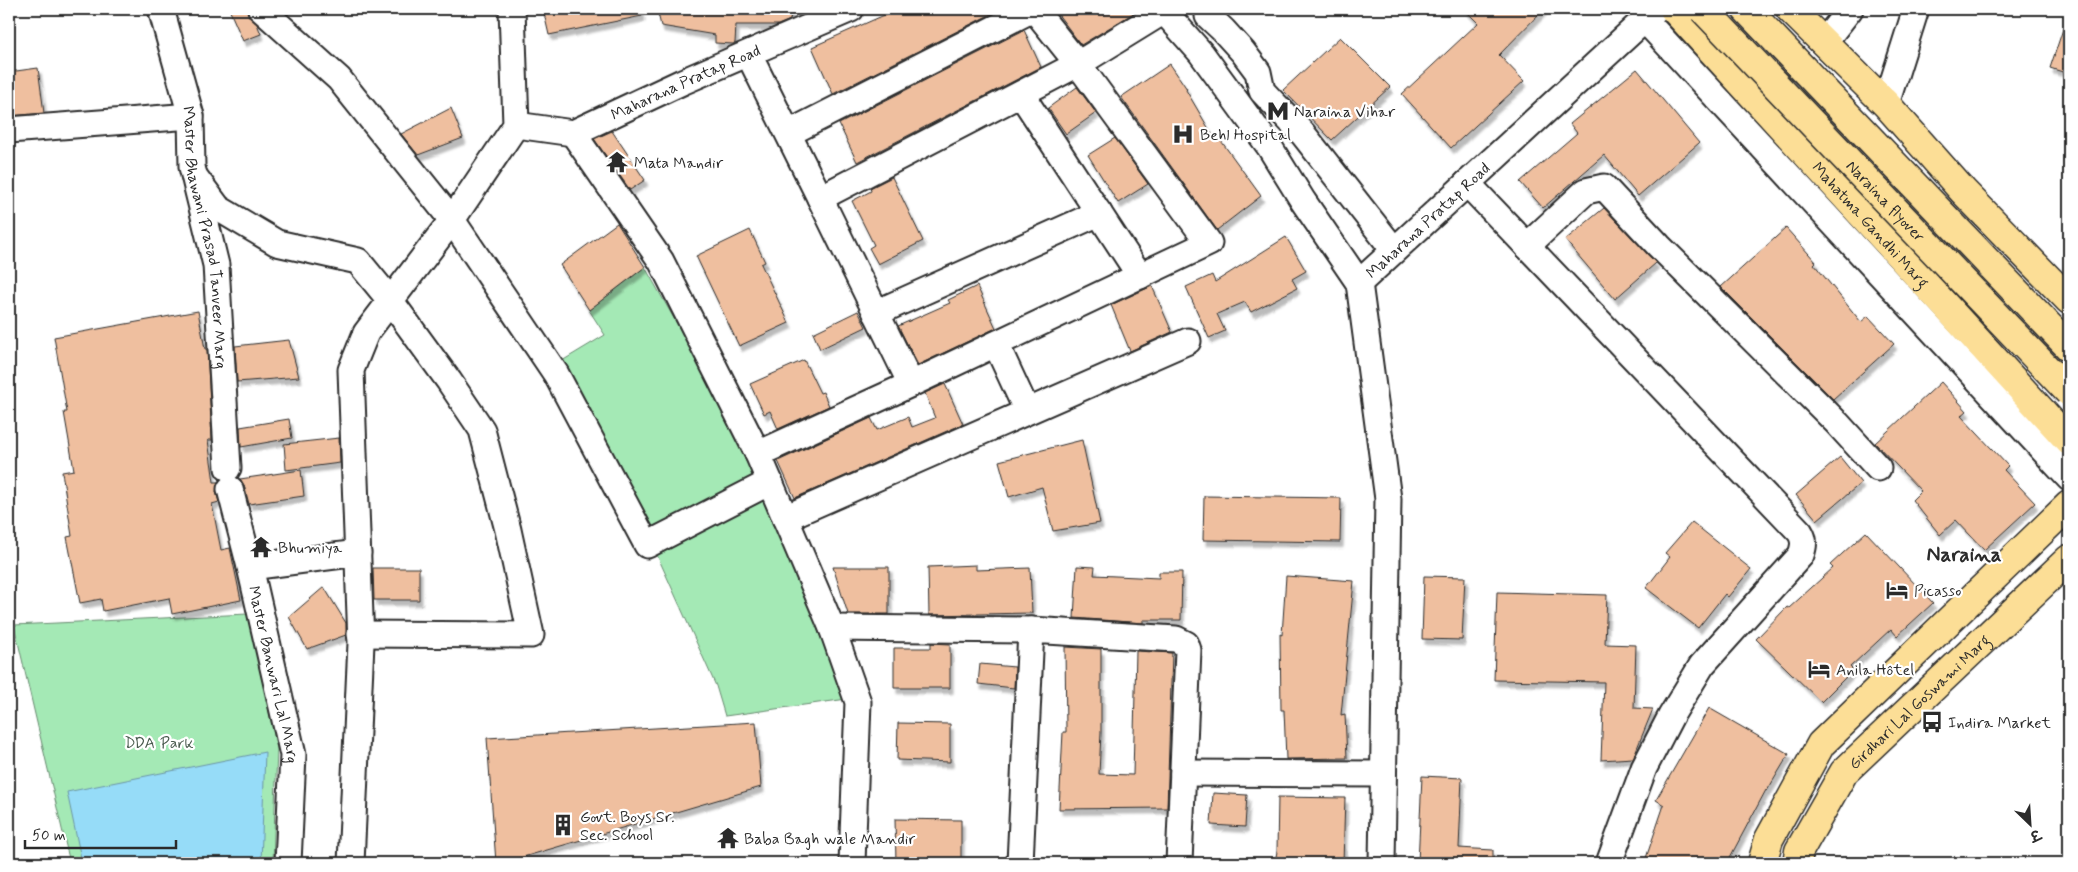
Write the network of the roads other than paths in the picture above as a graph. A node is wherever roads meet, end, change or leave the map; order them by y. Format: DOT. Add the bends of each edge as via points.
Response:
graph roads {
  1 [pos="161,9"];
  2 [pos="261,9"];
  3 [pos="512,9"];
  4 [pos="851,9"];
  5 [pos="1034,9"];
  6 [pos="1674,9"];
  7 [pos="1703,9"];
  8 [pos="1746,9"];
  9 [pos="1790,9"];
  10 [pos="1850,9"];
  11 [pos="1916,9"];
  12 [pos="1163,10"];
  13 [pos="1209,12"];
  14 [pos="1650,14"];
  15 [pos="1822,41"];
  16 [pos="1201,52"];
  17 [pos="749,54"];
  18 [pos="1078,64"];
  19 [pos="1022,94"];
  20 [pos="1886,104"];
  21 [pos="191,116"];
  22 [pos="516,125"];
  23 [pos="9,130"];
  24 [pos="573,133"];
  25 [pos="789,133"];
  26 [pos="195,177"];
  27 [pos="1467,183"];
  28 [pos="820,198"];
  29 [pos="1099,213"];
  30 [pos="452,220"];
  31 [pos="1527,246"];
  32 [pos="1394,250"];
  33 [pos="1140,276"];
  34 [pos="1359,283"];
  35 [pos="390,300"];
  36 [pos="2069,300"];
  37 [pos="876,313"];
  38 [pos="1188,341"];
  39 [pos="996,344"];
  40 [pos="2069,348"];
  41 [pos="911,384"];
  42 [pos="2024,391"];
  43 [pos="2069,392"];
  44 [pos="1027,411"];
  45 [pos="2069,441"];
  46 [pos="758,454"];
  47 [pos="1878,468"];
  48 [pos="2069,478"];
  49 [pos="229,479"];
  50 [pos="770,482"];
  51 [pos="2069,504"];
  52 [pos="785,518"];
  53 [pos="358,553"];
  54 [pos="2069,560"];
  55 [pos="250,567"];
  56 [pos="832,628"];
  57 [pos="1031,630"];
  58 [pos="360,634"];
  59 [pos="1183,773"];
  60 [pos="1383,774"];
  61 [pos="288,863"];
  62 [pos="351,863"];
  63 [pos="852,863"];
  64 [pos="1020,863"];
  65 [pos="1179,863"];
  66 [pos="1382,863"];
  67 [pos="1608,863"];
  68 [pos="1762,863"];
  69 [pos="1797,863"];
  1 -- 21 [label="street, Master Bhawani Prasad Tanveer Marg"];
  2 -- 30 [label="street" via="339,79"];
  3 -- 22 [label="street"];
  4 -- 17 [label="street, Maharana Pratap Road"];
  5 -- 18 [label="street"];
  5 -- 25 [label="street"];
  6 -- 42 [label="main road, Mahatma Gandhi Marg"];
  7 -- 43 [label="main road, Naraina flyover, bridge"];
  8 -- 40 [label="main road, Naraina flyover"];
  9 -- 15 [label="main road"];
  10 -- 15 [label="street"];
  11 -- 20 [label="street"];
  12 -- 16 [label="street, Maharana Pratap Road"];
  12 -- 18 [label="street"];
  13 -- 16 [label="street"];
  13 -- 32 [label="street" via="1258,72 1262,91 1303,134"];
  14 -- 27 [label="street, Maharana Pratap Road"];
  14 -- 48 [label="street"];
  15 -- 20 [label="main road"];
  16 -- 34 [label="street, Maharana Pratap Road" via="1269,146"];
  17 -- 24 [label="street, Maharana Pratap Road"];
  17 -- 25 [label="street"];
  18 -- 19 [label="street"];
  18 -- 33 [label="street" via="1209,243"];
  19 -- 28 [label="street"];
  19 -- 29 [label="street"];
  20 -- 36 [label="main road" via="1963,192"];
  21 -- 23 [label="street"];
  21 -- 26 [label="street, Master Bhawani Prasad Tanveer Marg"];
  22 -- 24 [label="street"];
  22 -- 30 [label="street"];
  24 -- 46 [label="street" via="661,261"];
  25 -- 28 [label="street"];
  26 -- 35 [label="street" via="218,208 278,243 358,261"];
  26 -- 49 [label="street, Master Bhawani Prasad Tanveer Marg" via="216,266"];
  27 -- 31 [label="street"];
  27 -- 32 [label="street, Maharana Pratap Road"];
  28 -- 37 [label="street"];
  29 -- 33 [label="street"];
  29 -- 37 [label="street"];
  30 -- 35 [label="street"];
  30 -- 50 [label="street" via="556,374 647,545"];
  31 -- 47 [label="street" via="1586,190 1604,187"];
  31 -- 67 [label="street" via="1804,538 1801,555 1702,665 1671,716 1644,768"];
  32 -- 34 [label="street, Maharana Pratap Road"];
  33 -- 39 [label="street"];
  34 -- 60 [label="street" via="1388,499"];
  35 -- 53 [label="street" via="366,333 352,370"];
  35 -- 58 [label="street" via="482,430 531,635"];
  37 -- 41 [label="street"];
  38 -- 44 [label="street"];
  39 -- 41 [label="street"];
  39 -- 44 [label="street"];
  40 -- 42 [label="main road" via="2043,377"];
  41 -- 46 [label="street"];
  42 -- 45 [label="main road, Mahatma Gandhi Marg"];
  44 -- 52 [label="street"];
  46 -- 50 [label="street"];
  49 -- 55 [label="street, Master Banwari Lal Marg"];
  50 -- 52 [label="street"];
  51 -- 68 [label="main road" via="1821,744 1769,839"];
  52 -- 56 [label="street"];
  53 -- 55 [label="street"];
  53 -- 58 [label="street"];
  54 -- 69 [label="main road, Girdhari Lal Goswami Marg" via="1844,772"];
  55 -- 61 [label="street, Master Banwari Lal Marg" via="293,755"];
  56 -- 57 [label="street"];
  56 -- 63 [label="street" via="858,702"];
  57 -- 59 [label="street" via="1176,639 1186,644"];
  57 -- 64 [label="street"];
  58 -- 62 [label="street"];
  59 -- 60 [label="street"];
  59 -- 65 [label="street"];
  60 -- 66 [label="street"];
}
